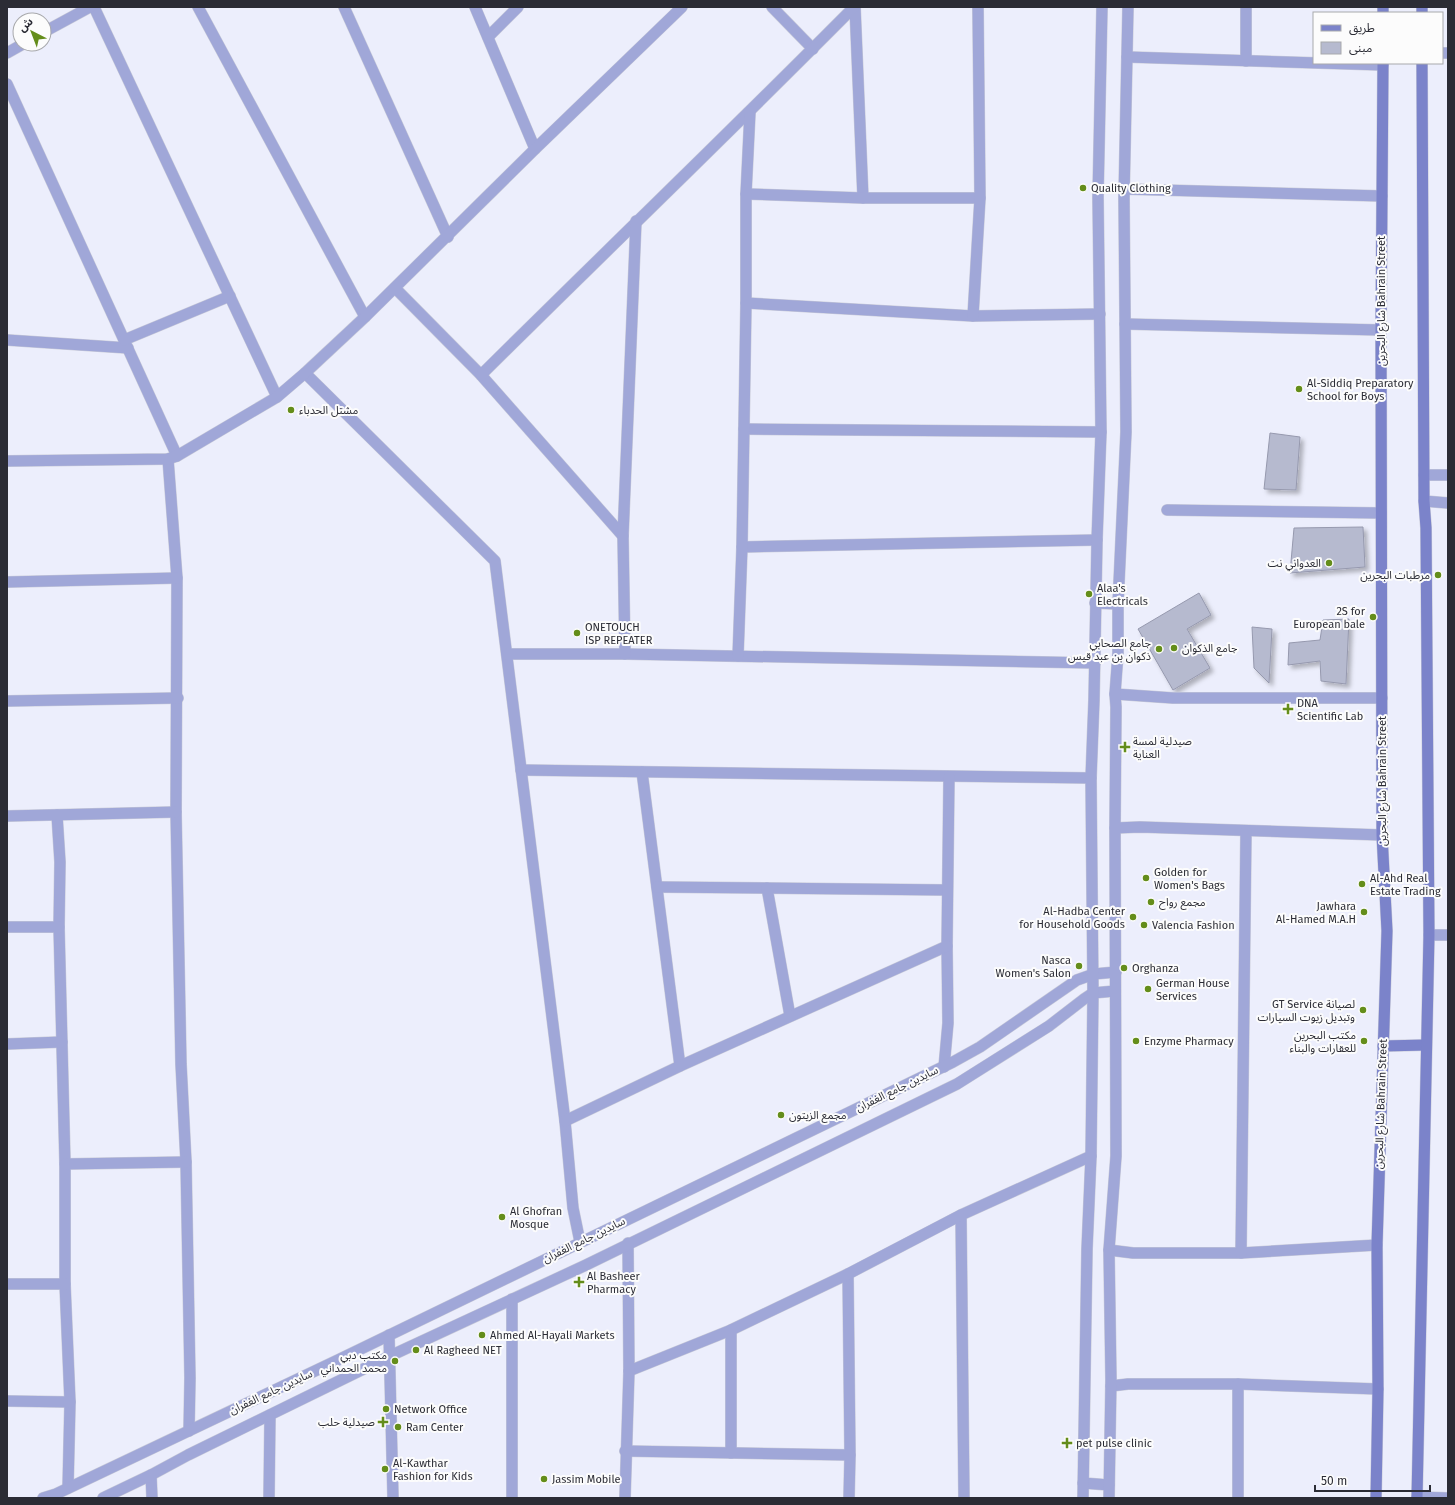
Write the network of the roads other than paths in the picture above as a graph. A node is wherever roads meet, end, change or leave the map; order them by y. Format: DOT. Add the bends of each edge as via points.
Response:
graph roads {
  1 [pos="90,7"];
  2 [pos="94,7"];
  3 [pos="198,7"];
  4 [pos="344,7"];
  5 [pos="475,7"];
  6 [pos="518,7"];
  7 [pos="682,7"];
  8 [pos="772,7"];
  9 [pos="855,7"];
  10 [pos="978,7"];
  11 [pos="1102,7"];
  12 [pos="1128,7"];
  13 [pos="1246,7"];
  14 [pos="52,28"];
  15 [pos="488,37"];
  16 [pos="813,49"];
  17 [pos="1127,57"];
  18 [pos="1246,62"];
  19 [pos="1313,63"];
  20 [pos="1383,64"];
  21 [pos="1422,64"];
  22 [pos="7,84"];
  23 [pos="750,112"];
  24 [pos="536,149"];
  25 [pos="1124,189"];
  26 [pos="746,194"];
  27 [pos="1382,196"];
  28 [pos="862,198"];
  29 [pos="980,198"];
  30 [pos="636,221"];
  31 [pos="448,237"];
  32 [pos="395,288"];
  33 [pos="230,296"];
  34 [pos="746,303"];
  35 [pos="1100,314"];
  36 [pos="973,316"];
  37 [pos="365,317"];
  38 [pos="1125,324"];
  39 [pos="1381,330"];
  40 [pos="7,340"];
  41 [pos="126,344"];
  42 [pos="305,373"];
  43 [pos="481,375"];
  44 [pos="277,397"];
  45 [pos="744,429"];
  46 [pos="1101,432"];
  47 [pos="173,457"];
  48 [pos="7,461"];
  49 [pos="1424,475"];
  50 [pos="1448,475"];
  51 [pos="1424,501"];
  52 [pos="1448,503"];
  53 [pos="1167,510"];
  54 [pos="1381,513"];
  55 [pos="623,536"];
  56 [pos="1097,540"];
  57 [pos="742,547"];
  58 [pos="177,578"];
  59 [pos="7,582"];
  60 [pos="1095,603"];
  61 [pos="1118,604"];
  62 [pos="507,654"];
  63 [pos="625,654"];
  64 [pos="738,656"];
  65 [pos="1095,663"];
  66 [pos="1115,694"];
  67 [pos="178,698"];
  68 [pos="1382,698"];
  69 [pos="7,701"];
  70 [pos="521,770"];
  71 [pos="642,772"];
  72 [pos="949,777"];
  73 [pos="1091,778"];
  74 [pos="176,812"];
  75 [pos="57,815"];
  76 [pos="7,816"];
  77 [pos="1115,828"];
  78 [pos="1246,831"];
  79 [pos="1382,835"];
  80 [pos="657,887"];
  81 [pos="767,888"];
  82 [pos="947,890"];
  83 [pos="7,927"];
  84 [pos="59,927"];
  85 [pos="1429,935"];
  86 [pos="1448,935"];
  87 [pos="946,946"];
  88 [pos="1116,972"];
  89 [pos="1094,974"];
  90 [pos="1115,991"];
  91 [pos="1093,993"];
  92 [pos="790,1016"];
  93 [pos="62,1042"];
  94 [pos="7,1044"];
  95 [pos="1426,1045"];
  96 [pos="1383,1046"];
  97 [pos="680,1066"];
  98 [pos="944,1067"];
  99 [pos="565,1121"];
  100 [pos="1091,1156"];
  101 [pos="186,1162"];
  102 [pos="65,1164"];
  103 [pos="961,1216"];
  104 [pos="580,1242"];
  105 [pos="628,1243"];
  106 [pos="1377,1245"];
  107 [pos="1109,1250"];
  108 [pos="1241,1253"];
  109 [pos="848,1274"];
  110 [pos="7,1284"];
  111 [pos="65,1284"];
  112 [pos="512,1299"];
  113 [pos="731,1330"];
  114 [pos="388,1335"];
  115 [pos="390,1356"];
  116 [pos="629,1371"];
  117 [pos="1238,1384"];
  118 [pos="1111,1386"];
  119 [pos="1378,1389"];
  120 [pos="7,1401"];
  121 [pos="70,1402"];
  122 [pos="270,1415"];
  123 [pos="189,1430"];
  124 [pos="625,1451"];
  125 [pos="731,1453"];
  126 [pos="850,1454"];
  127 [pos="152,1475"];
  128 [pos="1083,1484"];
  129 [pos="1109,1485"];
  130 [pos="68,1488"];
  131 [pos="1418,1497"];
  132 [pos="43,1498"];
  133 [pos="103,1498"];
  134 [pos="152,1498"];
  135 [pos="269,1498"];
  136 [pos="393,1498"];
  137 [pos="512,1498"];
  138 [pos="625,1498"];
  139 [pos="849,1498"];
  140 [pos="964,1498"];
  141 [pos="1083,1498"];
  142 [pos="1109,1498"];
  143 [pos="1238,1498"];
  144 [pos="1376,1498"];
  145 [pos="1448,1498"];
  1 -- 14 [label="street"];
  2 -- 33 [label="street"];
  3 -- 37 [label="street"];
  4 -- 31 [label="street"];
  5 -- 15 [label="street"];
  6 -- 15 [label="street"];
  7 -- 24 [label="street"];
  8 -- 16 [label="street"];
  9 -- 16 [label="street"];
  9 -- 28 [label="street"];
  10 -- 29 [label="street"];
  11 -- 35 [label="street" via="1098,197"];
  12 -- 17 [label="street"];
  13 -- 18 [label="street"];
  15 -- 24 [label="street"];
  16 -- 23 [label="street"];
  17 -- 18 [label="street"];
  17 -- 25 [label="street"];
  18 -- 19 [label="street"];
  20 -- 27 [label="main road, شارع البحرين Bahrain Street"];
  21 -- 49 [label="main road"];
  22 -- 41 [label="street"];
  23 -- 26 [label="street"];
  23 -- 30 [label="street"];
  24 -- 31 [label="street"];
  25 -- 27 [label="street"];
  25 -- 38 [label="street"];
  26 -- 28 [label="street"];
  26 -- 34 [label="street"];
  27 -- 39 [label="main road, شارع البحرين Bahrain Street"];
  28 -- 29 [label="street"];
  29 -- 36 [label="street"];
  30 -- 43 [label="street"];
  30 -- 55 [label="street"];
  31 -- 32 [label="street"];
  32 -- 37 [label="street"];
  32 -- 43 [label="street"];
  33 -- 41 [label="street"];
  33 -- 44 [label="street"];
  34 -- 36 [label="street"];
  34 -- 45 [label="street"];
  35 -- 36 [label="street"];
  35 -- 46 [label="street"];
  37 -- 42 [label="street"];
  38 -- 39 [label="street"];
  38 -- 61 [label="street" via="1126,432"];
  39 -- 54 [label="main road, شارع البحرين Bahrain Street"];
  40 -- 41 [label="street"];
  41 -- 47 [label="street"];
  42 -- 44 [label="street"];
  42 -- 62 [label="street" via="495,561"];
  43 -- 55 [label="street"];
  44 -- 47 [label="street"];
  45 -- 46 [label="street"];
  45 -- 57 [label="street"];
  46 -- 56 [label="street"];
  47 -- 48 [label="street"];
  47 -- 58 [label="street"];
  49 -- 50 [label="street"];
  49 -- 51 [label="main road"];
  51 -- 52 [label="street"];
  51 -- 85 [label="main road"];
  53 -- 54 [label="street"];
  54 -- 68 [label="main road, شارع البحرين Bahrain Street"];
  55 -- 63 [label="street"];
  56 -- 57 [label="street"];
  56 -- 60 [label="street"];
  57 -- 64 [label="street"];
  58 -- 59 [label="street"];
  58 -- 67 [label="street"];
  60 -- 61 [label="street"];
  60 -- 65 [label="street"];
  61 -- 66 [label="street"];
  62 -- 63 [label="street"];
  62 -- 70 [label="street"];
  63 -- 64 [label="street"];
  64 -- 65 [label="street"];
  65 -- 73 [label="street"];
  66 -- 68 [label="street" via="1172,698"];
  66 -- 77 [label="street"];
  67 -- 69 [label="street"];
  67 -- 74 [label="street"];
  68 -- 79 [label="main road, شارع البحرين Bahrain Street"];
  70 -- 71 [label="street"];
  70 -- 99 [label="street"];
  71 -- 72 [label="street"];
  71 -- 80 [label="street"];
  72 -- 73 [label="street"];
  72 -- 82 [label="street"];
  73 -- 89 [label="street"];
  74 -- 75 [label="street"];
  74 -- 101 [label="street" via="181,1064"];
  75 -- 76 [label="street"];
  75 -- 84 [label="street" via="60,862"];
  77 -- 78 [label="street"];
  77 -- 88 [label="street"];
  78 -- 79 [label="street"];
  78 -- 108 [label="street"];
  79 -- 96 [label="main road, شارع البحرين Bahrain Street" via="1387,931"];
  80 -- 81 [label="street"];
  80 -- 97 [label="street"];
  81 -- 82 [label="street"];
  81 -- 92 [label="street"];
  82 -- 87 [label="street"];
  83 -- 84 [label="street"];
  84 -- 93 [label="street"];
  85 -- 86 [label="street"];
  85 -- 95 [label="main road"];
  87 -- 92 [label="street"];
  87 -- 98 [label="street" via="948,1023"];
  88 -- 89 [label="street, سايدين جامع الغفران"];
  88 -- 90 [label="street"];
  89 -- 91 [label="street"];
  89 -- 98 [label="street, سايدين جامع الغفران" via="1069,984 980,1047"];
  90 -- 91 [label="street, سايدين جامع الغفران"];
  90 -- 107 [label="street" via="1116,1156"];
  91 -- 100 [label="street"];
  91 -- 105 [label="street, سايدين جامع الغفران" via="1049,1026 957,1084"];
  92 -- 97 [label="street"];
  93 -- 94 [label="street"];
  93 -- 102 [label="street"];
  95 -- 96 [label="main road"];
  95 -- 131 [label="main road"];
  96 -- 106 [label="main road, شارع البحرين Bahrain Street"];
  97 -- 99 [label="street"];
  98 -- 104 [label="street, سايدين جامع الغفران"];
  99 -- 104 [label="street" via="573,1208"];
  100 -- 103 [label="street"];
  100 -- 128 [label="street"];
  101 -- 102 [label="street"];
  101 -- 123 [label="street"];
  102 -- 111 [label="street"];
  103 -- 109 [label="street"];
  103 -- 140 [label="street"];
  104 -- 114 [label="street, سايدين جامع الغفران"];
  105 -- 112 [label="street, سايدين جامع الغفران"];
  105 -- 116 [label="street"];
  106 -- 108 [label="street"];
  106 -- 119 [label="main road, شارع البحرين Bahrain Street"];
  107 -- 108 [label="street" via="1133,1253"];
  107 -- 118 [label="street"];
  109 -- 113 [label="street"];
  109 -- 126 [label="street"];
  110 -- 111 [label="street"];
  111 -- 121 [label="street"];
  112 -- 115 [label="street, سايدين جامع الغفران"];
  112 -- 137 [label="street"];
  113 -- 116 [label="street"];
  113 -- 125 [label="street"];
  114 -- 115 [label="street"];
  114 -- 123 [label="street, سايدين جامع الغفران"];
  115 -- 122 [label="street, سايدين جامع الغفران"];
  115 -- 136 [label="street"];
  116 -- 124 [label="street"];
  117 -- 118 [label="street"];
  117 -- 119 [label="street"];
  117 -- 143 [label="street"];
  118 -- 129 [label="street"];
  119 -- 144 [label="main road, شارع البحرين Bahrain Street"];
  120 -- 121 [label="street"];
  121 -- 130 [label="street"];
  122 -- 127 [label="street, سايدين جامع الغفران"];
  122 -- 135 [label="street"];
  123 -- 130 [label="street, سايدين جامع الغفران"];
  124 -- 125 [label="street"];
  124 -- 138 [label="street"];
  125 -- 126 [label="street"];
  126 -- 139 [label="street"];
  127 -- 133 [label="street, سايدين جامع الغفران"];
  127 -- 134 [label="street"];
  128 -- 129 [label="street"];
  128 -- 141 [label="street"];
  129 -- 142 [label="street"];
  130 -- 132 [label="street, سايدين جامع الغفران"];
  131 -- 145 [label="street"];
}
